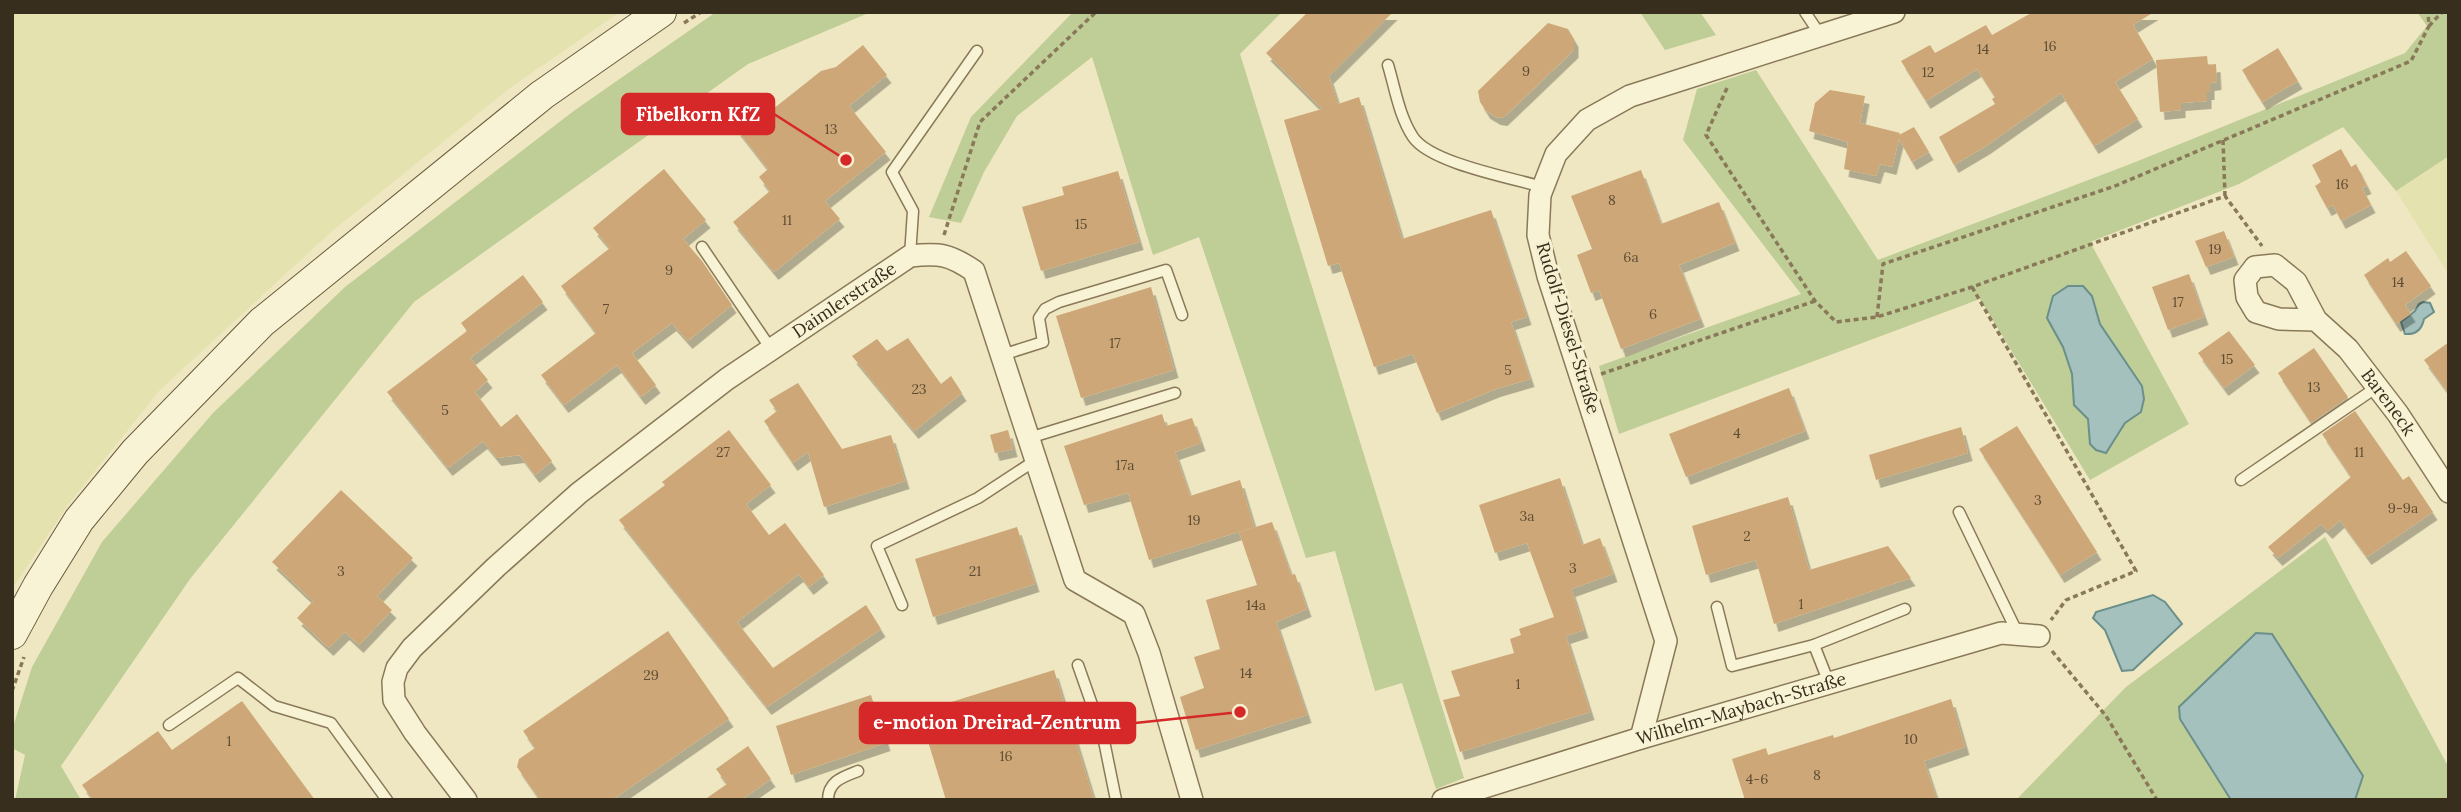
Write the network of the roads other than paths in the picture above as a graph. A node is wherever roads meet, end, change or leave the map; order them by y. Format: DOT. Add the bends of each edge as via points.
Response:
graph roads {
  1 [pos="1805,12"];
  2 [pos="1894,12"];
  3 [pos="670,20"];
  4 [pos="1821,36"];
  5 [pos="978,51"];
  6 [pos="1388,65"];
  7 [pos="1543,187"];
  8 [pos="702,247"];
  9 [pos="910,256"];
  10 [pos="1182,315"];
  11 [pos="2316,320"];
  12 [pos="771,349"];
  13 [pos="1002,355"];
  14 [pos="2377,387"];
  15 [pos="1175,393"];
  16 [pos="1029,438"];
  17 [pos="1036,460"];
  18 [pos="2241,480"];
  19 [pos="2449,492"];
  20 [pos="1959,512"];
  21 [pos="902,605"];
  22 [pos="1717,607"];
  23 [pos="1905,609"];
  24 [pos="2018,634"];
  25 [pos="2039,636"];
  26 [pos="21,641"];
  27 [pos="1814,645"];
  28 [pos="1078,665"];
  29 [pos="1829,683"];
  30 [pos="169,725"];
  31 [pos="1641,738"];
  32 [pos="858,771"];
  33 [pos="387,800"];
  34 [pos="466,800"];
  35 [pos="828,800"];
  36 [pos="1116,800"];
  37 [pos="1192,800"];
  38 [pos="1443,800"];
  1 -- 4 [label="lane"];
  2 -- 4 [label="street, Rudolf-Diesel-Straße"];
  3 -- 26 [label="main road" via="542,95 262,322 135,452 79,520 38,586"];
  4 -- 7 [label="street, Rudolf-Diesel-Straße" via="1630,96 1587,120 1556,154"];
  5 -- 9 [label="lane" via="892,172 913,211"];
  6 -- 7 [label="lane" via="1404,121 1422,147 1437,156"];
  7 -- 31 [label="street, Rudolf-Diesel-Straße" via="1538,235 1548,275 1666,641"];
  8 -- 12 [label="lane"];
  9 -- 12 [label="street, Daimlerstraße"];
  9 -- 13 [label="street, Daimlerstraße" via="953,257 974,271"];
  10 -- 13 [label="lane" via="1166,270 1045,309 1038,318 1043,342"];
  11 -- 11 [label="street, Bareneck" via="2296,282 2275,265 2255,267 2245,281 2256,312 2279,319"];
  11 -- 14 [label="street, Bareneck" via="2348,349"];
  12 -- 34 [label="street, Daimlerstraße" via="579,493 486,576 397,668 394,700"];
  13 -- 16 [label="street, Daimlerstraße"];
  14 -- 18 [label="lane"];
  14 -- 19 [label="street, Bareneck"];
  15 -- 16 [label="lane"];
  16 -- 17 [label="street, Daimlerstraße"];
  17 -- 21 [label="lane" via="978,498 877,546"];
  17 -- 37 [label="street, Daimlerstraße" via="1075,580 1134,614"];
  20 -- 24 [label="lane"];
  22 -- 27 [label="lane" via="1732,666"];
  23 -- 27 [label="lane"];
  24 -- 25 [label="street, Wilhelm-Maybach-Straße"];
  24 -- 29 [label="street, Wilhelm-Maybach-Straße" via="2001,633"];
  27 -- 29 [label="lane"];
  28 -- 36 [label="lane" via="1103,736"];
  29 -- 31 [label="street, Wilhelm-Maybach-Straße"];
  30 -- 33 [label="lane" via="238,678 274,706 331,723"];
  31 -- 38 [label="street, Wilhelm-Maybach-Straße"];
  32 -- 35 [label="lane" via="835,780"];
}
